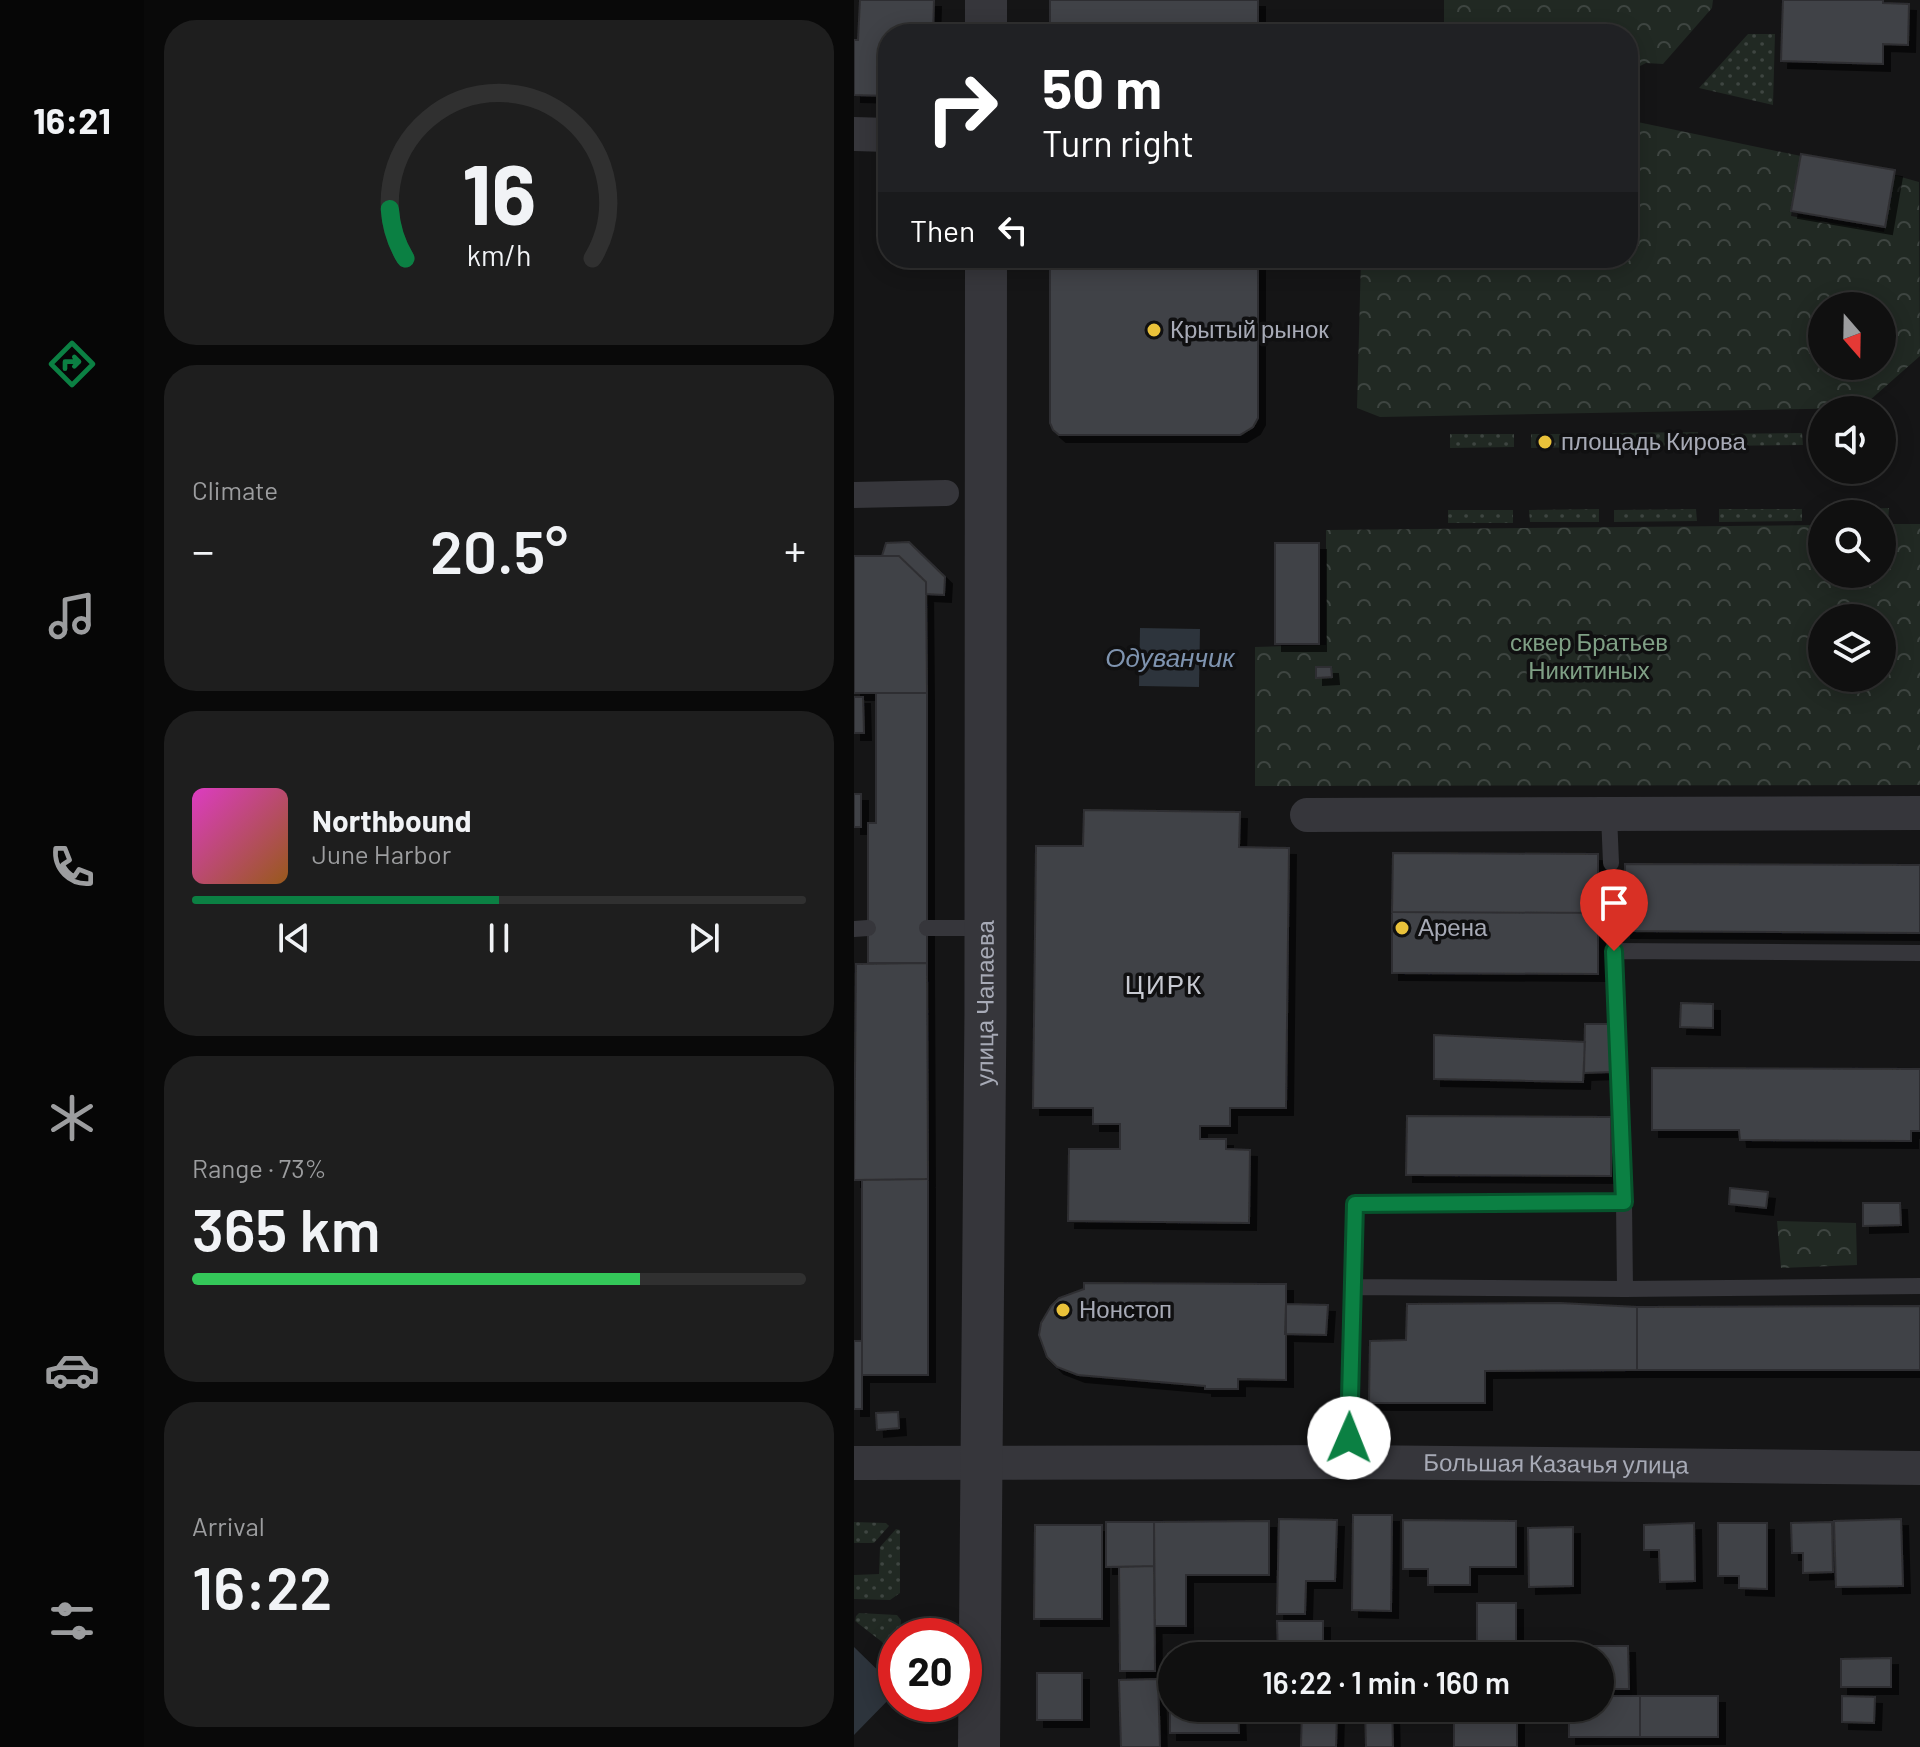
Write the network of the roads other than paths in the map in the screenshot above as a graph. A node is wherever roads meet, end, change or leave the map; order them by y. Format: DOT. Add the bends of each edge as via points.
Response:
graph roads {
  1 [pos="986,0"];
  2 [pos="986,24"];
  3 [pos="854,134"];
  4 [pos="878,135"];
  5 [pos="986,268"];
  6 [pos="946,493"];
  7 [pos="854,495"];
  8 [pos="1920,813"];
  9 [pos="1307,815"];
  10 [pos="1609,815"];
  11 [pos="1611,863"];
  12 [pos="927,928"];
  13 [pos="985,928"];
  14 [pos="1920,953"];
  15 [pos="1624,1202"];
  16 [pos="1920,1286"];
  17 [pos="1352,1287"];
  18 [pos="1625,1289"];
  19 [pos="982,1462"];
  20 [pos="1348,1462"];
  21 [pos="854,1463"];
  22 [pos="1920,1468"];
  23 [pos="979,1747"];
  1 -- 2 [label="street"];
  3 -- 4 [label="street"];
  5 -- 13 [label="street, улица Чапаева"];
  6 -- 7 [label="street"];
  8 -- 10 [label="street"];
  9 -- 10 [label="street"];
  10 -- 11 [label="lane"];
  12 -- 13 [label="lane"];
  13 -- 19 [label="street, улица Чапаева"];
  14 -- 15 [label="lane" via="1614,951"];
  15 -- 17 [label="lane" via="1355,1204"];
  15 -- 18 [label="lane"];
  16 -- 18 [label="lane"];
  17 -- 18 [label="lane"];
  17 -- 20 [label="lane"];
  19 -- 20 [label="street, Большая Казачья улица"];
  19 -- 21 [label="street, Большая Казачья улица"];
  19 -- 23 [label="street, улица Чапаева"];
  20 -- 22 [label="street, Большая Казачья улица"];
}
